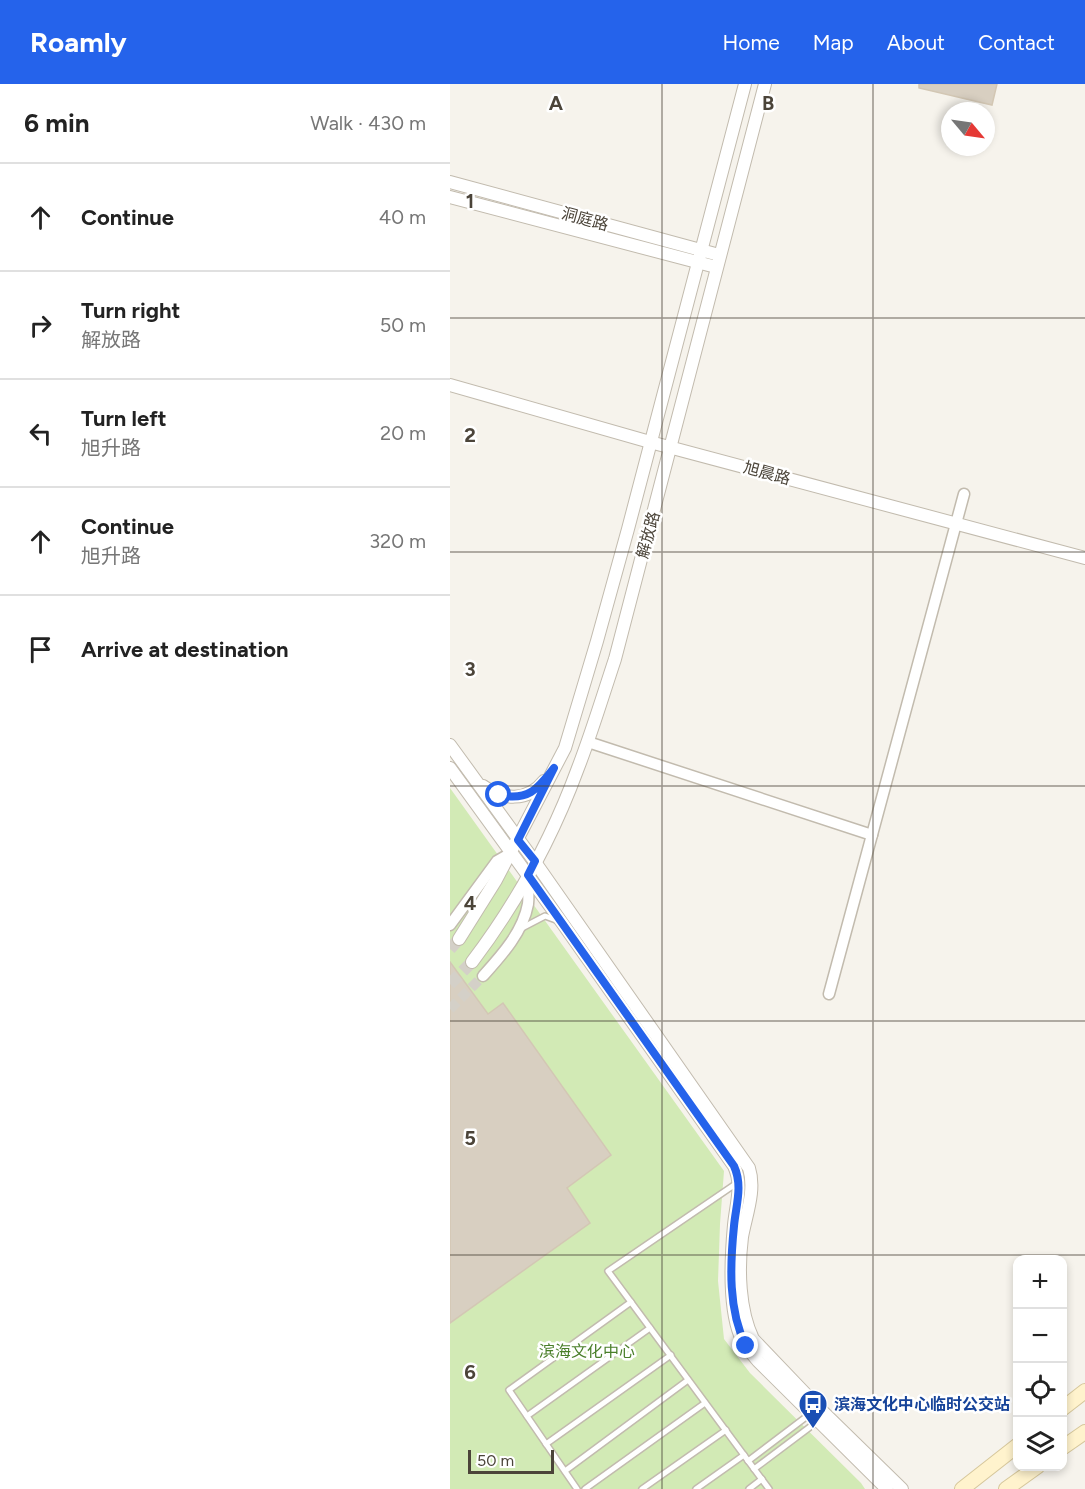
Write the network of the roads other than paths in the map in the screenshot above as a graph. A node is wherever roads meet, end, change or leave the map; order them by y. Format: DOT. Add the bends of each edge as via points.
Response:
graph roads {
  1 [pos="745,84"];
  2 [pos="765,84"];
  3 [pos="450,182"];
  4 [pos="450,196"];
  5 [pos="701,250"];
  6 [pos="718,261"];
  7 [pos="697,263"];
  8 [pos="450,385"];
  9 [pos="650,442"];
  10 [pos="671,447"];
  11 [pos="964,494"];
  12 [pos="955,523"];
  13 [pos="1085,558"];
  14 [pos="588,741"];
  15 [pos="450,745"];
  16 [pos="450,768"];
  17 [pos="554,768"];
  18 [pos="476,781"];
  19 [pos="872,835"];
  20 [pos="518,840"];
  21 [pos="511,853"];
  22 [pos="535,861"];
  23 [pos="528,875"];
  24 [pos="563,924"];
  25 [pos="450,926"];
  26 [pos="518,931"];
  27 [pos="459,939"];
  28 [pos="472,962"];
  29 [pos="483,976"];
  30 [pos="829,994"];
  31 [pos="751,1175"];
  32 [pos="739,1182"];
  33 [pos="631,1302"];
  34 [pos="650,1328"];
  35 [pos="671,1355"];
  36 [pos="688,1380"];
  37 [pos="1085,1391"];
  38 [pos="705,1402"];
  39 [pos="1067,1405"];
  40 [pos="814,1414"];
  41 [pos="527,1416"];
  42 [pos="726,1430"];
  43 [pos="1085,1432"];
  44 [pos="546,1444"];
  45 [pos="1067,1445"];
  46 [pos="1013,1448"];
  47 [pos="744,1455"];
  48 [pos="756,1455"];
  49 [pos="748,1461"];
  50 [pos="762,1463"];
  51 [pos="754,1469"];
  52 [pos="565,1471"];
  53 [pos="1032,1471"];
  54 [pos="760,1477"];
  55 [pos="577,1489"];
  56 [pos="585,1489"];
  57 [pos="642,1489"];
  58 [pos="696,1489"];
  59 [pos="749,1489"];
  60 [pos="769,1489"];
  61 [pos="887,1489"];
  62 [pos="902,1489"];
  63 [pos="962,1489"];
  64 [pos="1006,1489"];
  1 -- 5 [label="street, 解放路"];
  2 -- 6 [label="street, 解放路"];
  3 -- 5 [label="street, 洞庭路"];
  4 -- 7 [label="street"];
  5 -- 6 [label="street, 洞庭路"];
  5 -- 7 [label="street, 解放路"];
  6 -- 7 [label="street"];
  6 -- 10 [label="street, 解放路"];
  7 -- 9 [label="street, 解放路"];
  8 -- 9 [label="street, 旭晨路"];
  9 -- 10 [label="street, 旭晨路"];
  9 -- 17 [label="street, 解放路" via="585,683 565,748"];
  10 -- 12 [label="street, 旭晨路"];
  10 -- 14 [label="street, 解放路" via="615,659"];
  11 -- 12 [label="street"];
  12 -- 13 [label="street, 旭晨路"];
  12 -- 19 [label="street"];
  14 -- 19 [label="street"];
  14 -- 22 [label="street, 解放路"];
  15 -- 18 [label="street"];
  16 -- 21 [label="street"];
  17 -- 18 [label="street" via="539,788 521,796 499,795"];
  17 -- 20 [label="street, 解放路"];
  18 -- 20 [label="street"];
  19 -- 30 [label="street"];
  20 -- 21 [label="street, 解放路"];
  20 -- 22 [label="street"];
  21 -- 23 [label="street"];
  21 -- 25 [label="street" via="497,861"];
  21 -- 27 [label="street, 解放路"];
  22 -- 23 [label="street, 解放路"];
  22 -- 31 [label="street"];
  23 -- 24 [label="street"];
  23 -- 26 [label="street" via="528,904"];
  23 -- 28 [label="street, 解放路"];
  24 -- 26 [label="lane" via="545,916"];
  24 -- 32 [label="street" via="734,1166"];
  26 -- 29 [label="street"];
  31 -- 32 [label="lane"];
  31 -- 40 [label="street" via="741,1259 746,1318 753,1339"];
  32 -- 33 [label="lane" via="608,1271"];
  32 -- 40 [label="street" via="732,1264 737,1325 758,1361"];
  33 -- 34 [label="lane"];
  33 -- 41 [label="lane" via="509,1389"];
  34 -- 35 [label="lane"];
  34 -- 41 [label="lane"];
  35 -- 36 [label="lane"];
  35 -- 44 [label="lane"];
  36 -- 38 [label="lane"];
  36 -- 52 [label="lane"];
  37 -- 39 [label="main road"];
  38 -- 42 [label="lane"];
  38 -- 56 [label="lane"];
  40 -- 48 [label="lane"];
  40 -- 50 [label="lane"];
  40 -- 61 [label="street"];
  40 -- 62 [label="street"];
  41 -- 44 [label="lane"];
  42 -- 47 [label="lane"];
  42 -- 57 [label="lane"];
  43 -- 45 [label="main road"];
  44 -- 52 [label="lane"];
  46 -- 63 [label="main road"];
  47 -- 49 [label="lane"];
  47 -- 58 [label="lane"];
  48 -- 49 [label="lane"];
  48 -- 51 [label="lane"];
  49 -- 51 [label="lane"];
  50 -- 51 [label="lane"];
  50 -- 54 [label="lane"];
  51 -- 54 [label="lane"];
  52 -- 55 [label="lane"];
  53 -- 64 [label="main road"];
  54 -- 59 [label="lane"];
  54 -- 60 [label="lane"];
}
